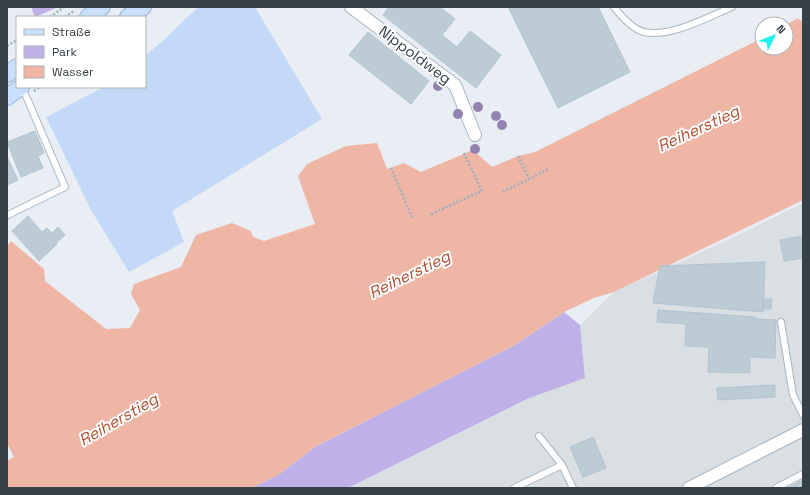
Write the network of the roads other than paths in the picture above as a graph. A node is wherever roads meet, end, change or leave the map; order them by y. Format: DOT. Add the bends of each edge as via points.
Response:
graph roads {
  1 [pos="102,7"];
  2 [pos="143,7"];
  3 [pos="351,7"];
  4 [pos="614,7"];
  5 [pos="732,7"];
  6 [pos="89,16"];
  7 [pos="130,16"];
  8 [pos="16,68"];
  9 [pos="7,74"];
  10 [pos="19,88"];
  11 [pos="22,88"];
  12 [pos="7,96"];
  13 [pos="475,135"];
  14 [pos="8,215"];
  15 [pos="781,322"];
  16 [pos="803,416"];
  17 [pos="803,430"];
  18 [pos="539,436"];
  19 [pos="562,465"];
  20 [pos="803,474"];
  21 [pos="514,488"];
  22 [pos="573,488"];
  23 [pos="689,488"];
  24 [pos="776,488"];
  1 -- 6 [label="main road"];
  2 -- 7 [label="main road"];
  3 -- 13 [label="street, Nippoldweg" via="455,85"];
  4 -- 5 [label="lane" via="624,20 644,32 668,32"];
  8 -- 9 [label="main road"];
  10 -- 12 [label="main road"];
  11 -- 14 [label="lane" via="65,187"];
  15 -- 16 [label="lane" via="793,395"];
  17 -- 23 [label="street"];
  18 -- 19 [label="lane"];
  19 -- 21 [label="lane"];
  19 -- 22 [label="lane"];
  20 -- 24 [label="lane"];
}
